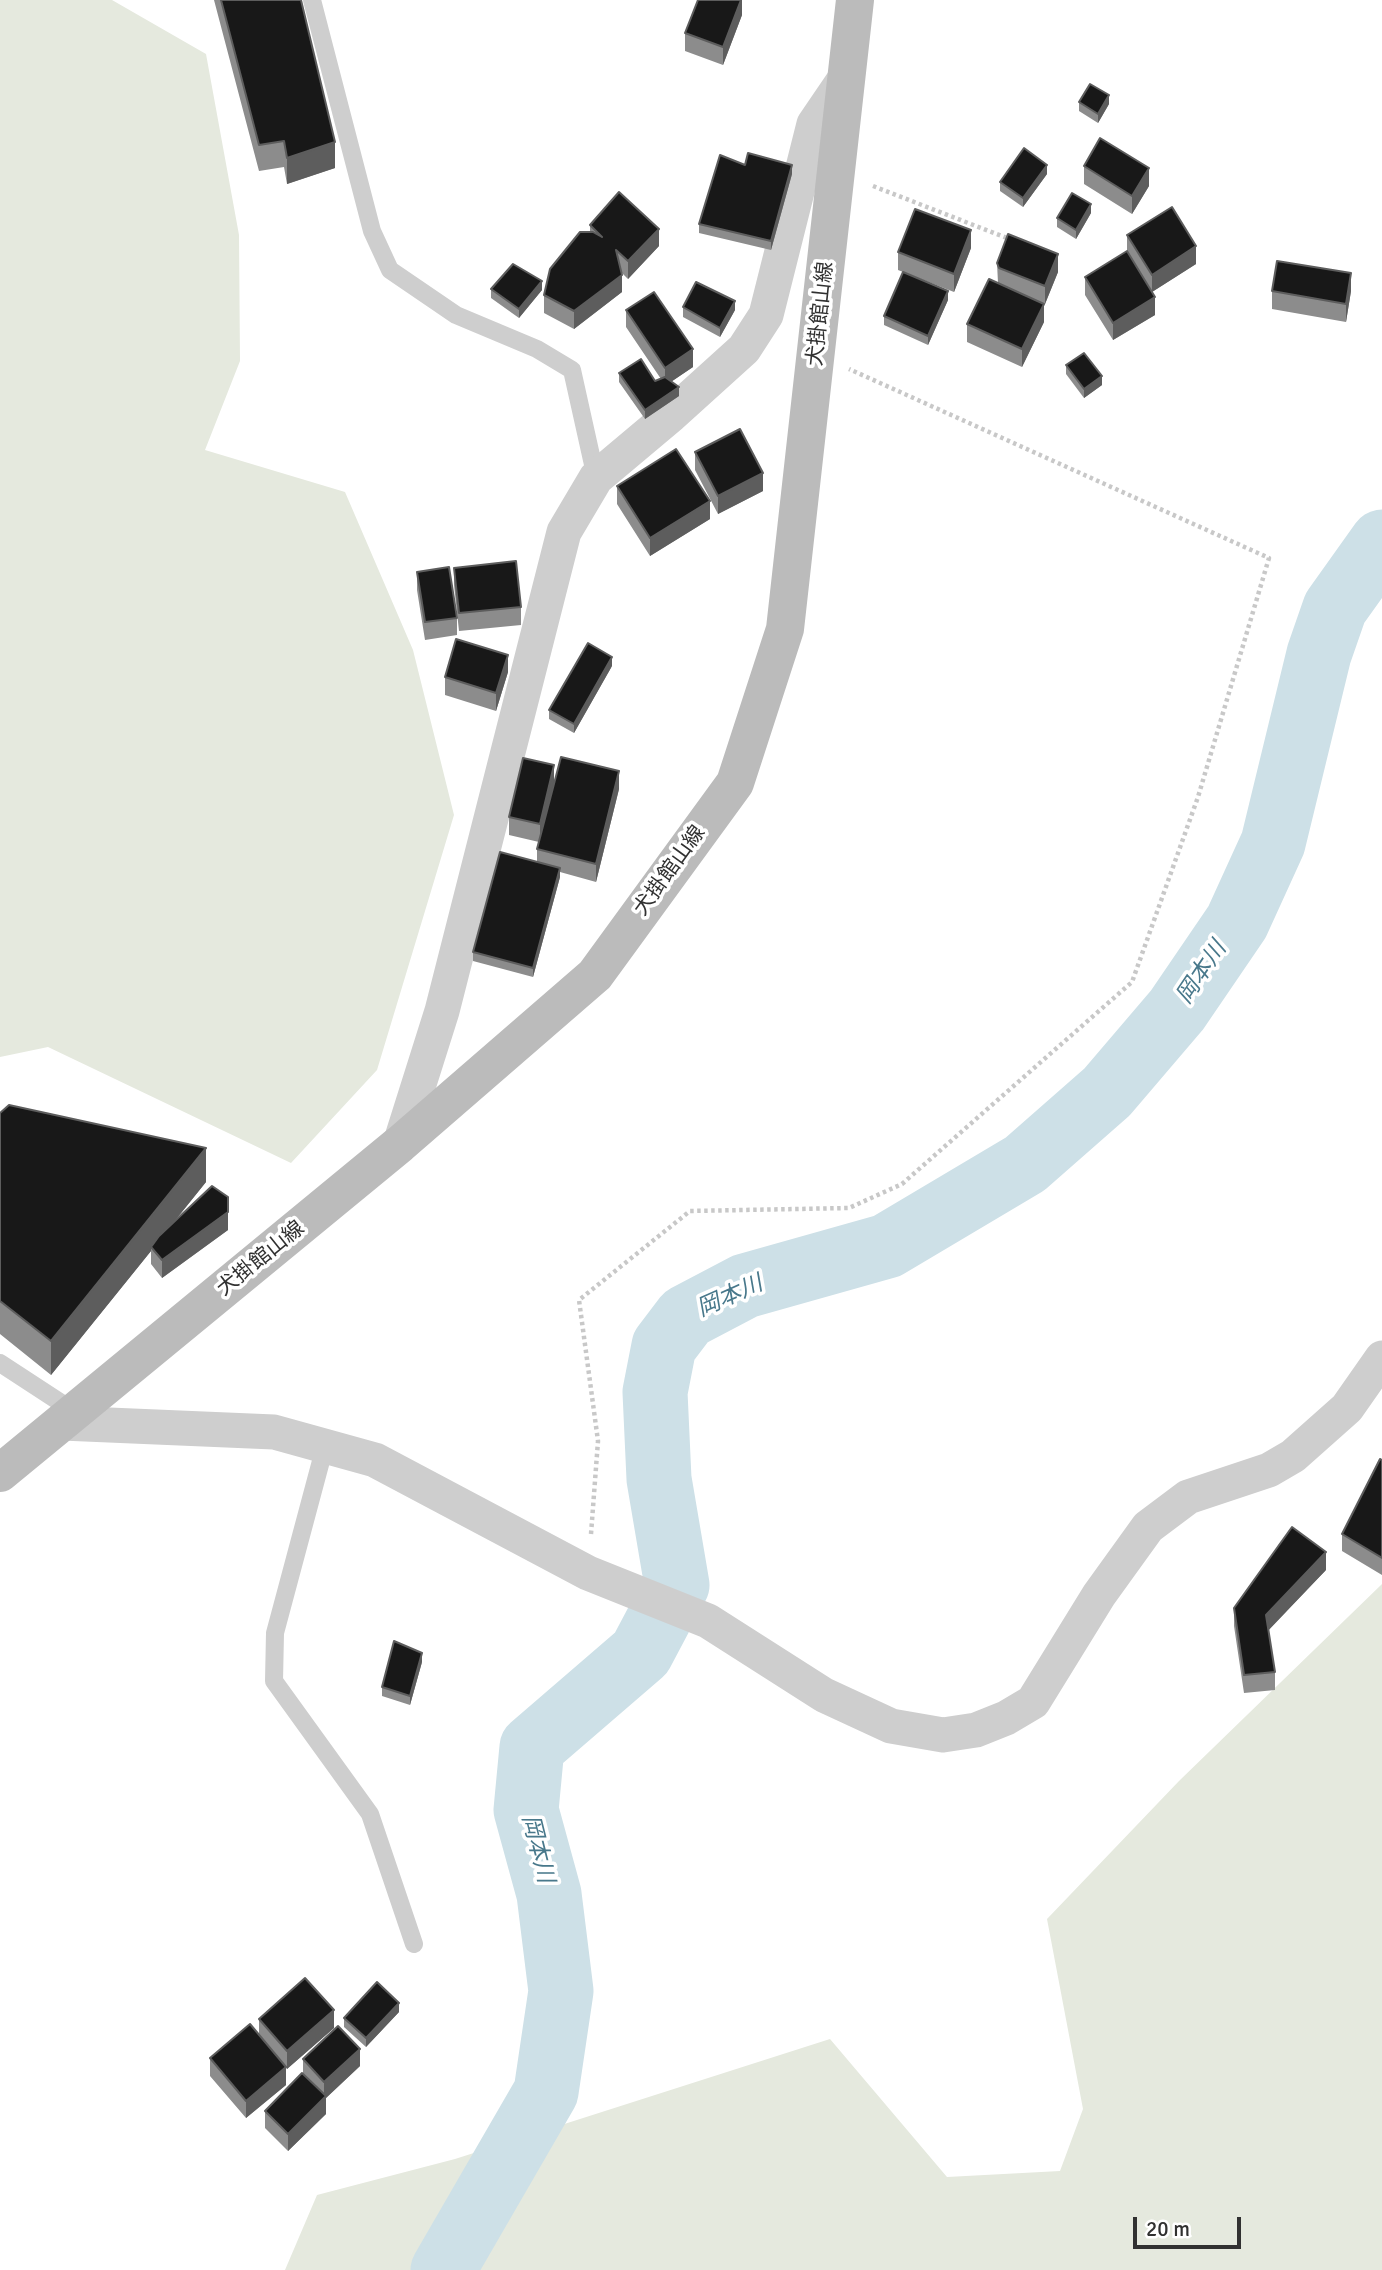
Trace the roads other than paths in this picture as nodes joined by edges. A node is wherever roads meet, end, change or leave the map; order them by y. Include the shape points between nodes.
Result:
1 (312, 0) edge
2 (855, 0) edge
3 (846, 77) junction
4 (596, 478) junction
5 (400, 1144) junction
6 (1382, 1358) edge
7 (0, 1363) edge
8 (69, 1417) junction
9 (325, 1446) junction
10 (0, 1473) edge
11 (414, 1944) dead end

1 - 4 lane via 372,231 390,270 456,315 537,349 572,370
2 - 3 main road, 犬掛館山線
3 - 4 street via 814,124 766,315 744,349
3 - 5 main road, 犬掛館山線 via 785,629 735,783 595,975
4 - 5 street via 564,532 442,1011
5 - 8 main road, 犬掛館山線
6 - 9 street via 1347,1408 1293,1455 1269,1470 1188,1497 1148,1527 1099,1595 1033,1702 976,1730 943,1735 891,1726 824,1695 708,1621 588,1573 374,1460
7 - 8 lane
8 - 9 street via 274,1432
8 - 10 main road, 犬掛館山線
9 - 11 lane via 275,1633 274,1681 370,1815

